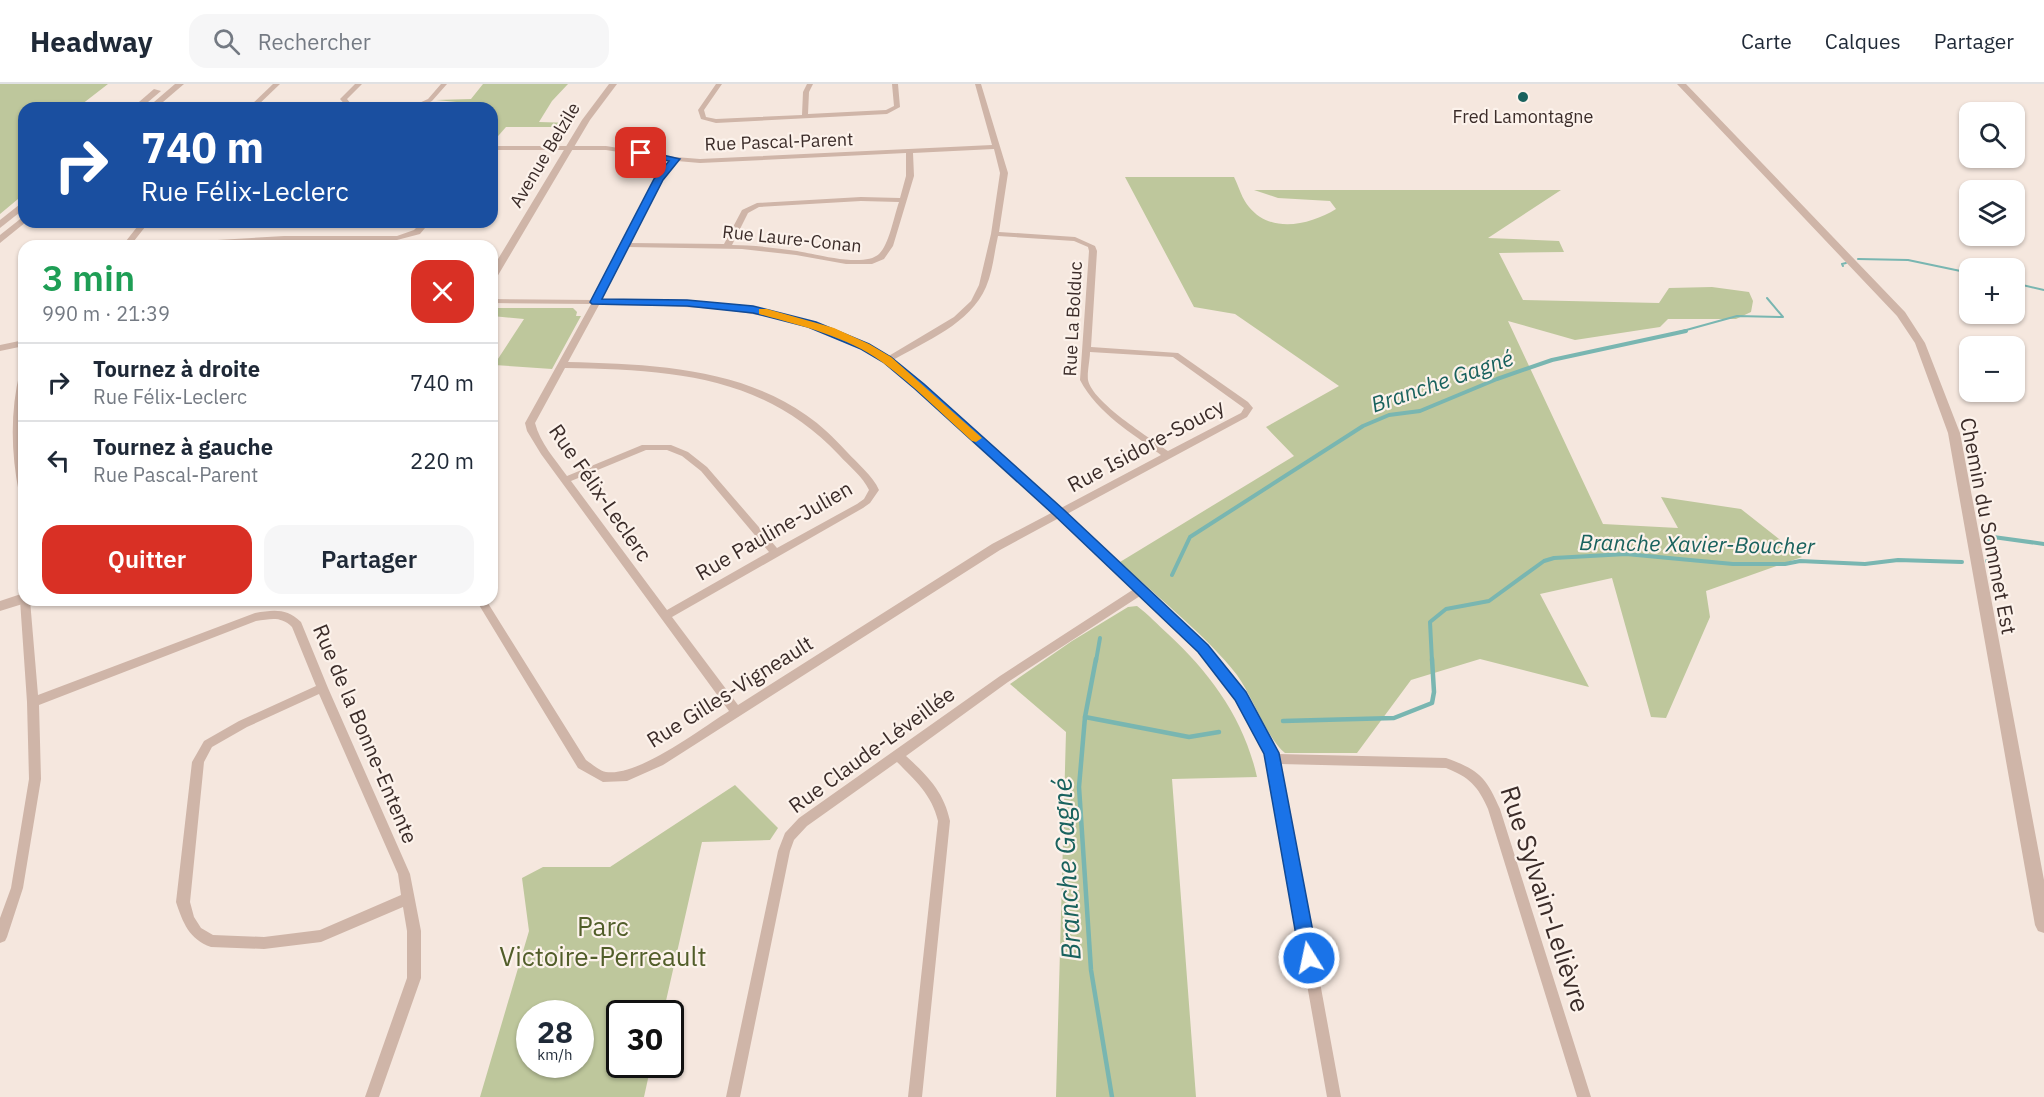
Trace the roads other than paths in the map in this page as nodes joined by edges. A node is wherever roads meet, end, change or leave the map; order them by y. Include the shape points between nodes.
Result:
1 (166, 84) edge
2 (180, 84) edge
3 (277, 84) edge
4 (359, 84) edge
5 (444, 84) edge
6 (613, 84) edge
7 (719, 84) edge
8 (810, 84) edge
9 (895, 84) edge
10 (978, 84) edge
11 (1682, 84) edge
12 (144, 102) edge
13 (158, 102) edge
14 (258, 102) edge
15 (346, 102) edge
16 (426, 102) edge
17 (805, 116) junction
18 (570, 147) junction
19 (995, 147) junction
20 (498, 148) edge
21 (909, 151) junction
22 (675, 159) junction
23 (902, 200) junction
24 (18, 209) edge
25 (18, 224) edge
26 (0, 225) edge
27 (140, 228) edge
28 (421, 228) edge
29 (994, 234) junction
30 (0, 240) edge
31 (131, 240) edge
32 (250, 240) edge
33 (625, 245) junction
34 (727, 246) junction
35 (498, 267) edge
36 (498, 301) edge
37 (596, 302) junction
38 (18, 344) edge
39 (0, 348) edge
40 (1088, 349) junction
41 (887, 360) junction
42 (561, 365) junction
43 (1167, 456) junction
44 (566, 480) junction
45 (1059, 512) junction
46 (776, 553) junction
47 (1141, 590) junction
48 (18, 601) edge
49 (0, 606) edge
50 (26, 606) edge
51 (485, 606) edge
52 (664, 616) junction
53 (322, 688) junction
54 (33, 702) junction
55 (736, 711) junction
56 (897, 755) junction
57 (1273, 759) junction
58 (407, 899) junction
59 (2044, 925) edge
60 (0, 937) edge
61 (372, 1097) edge
62 (733, 1097) edge
63 (915, 1097) edge
64 (1334, 1097) edge
65 (1584, 1097) edge

1 - 12 street
2 - 13 street
3 - 14 street
4 - 15 street via 343,99
5 - 16 street
6 - 18 street, Avenue Belzile
7 - 17 street via 701,110 703,118 716,121
8 - 17 street
9 - 17 street via 898,104 887,112
10 - 19 street
11 - 59 street, Chemin du Sommet Est via 1862,271 1901,314 1920,343 1954,433
18 - 20 street, Rue Pascal-Parent
18 - 22 street, Rue Pascal-Parent via 614,149
18 - 35 street, Avenue Belzile
19 - 21 street, Rue Pascal-Parent
19 - 29 street via 1004,173
21 - 22 street, Rue Pascal-Parent
21 - 23 street, Rue Laure-Conan via 910,176
22 - 33 street, Rue Félix-Leclerc via 658,179
23 - 34 street via 757,205 745,212
23 - 34 street, Rue Laure-Conan via 887,250 869,262
24 - 26 street
25 - 30 street
27 - 31 street
28 - 32 street via 397,238
29 - 40 street, Rue La Bolduc via 1075,239 1091,246
29 - 41 street via 985,277 974,302 951,324
33 - 34 street, Rue Laure-Conan
33 - 37 street, Rue Félix-Leclerc
36 - 37 street
37 - 41 street via 687,303 753,310 830,331
37 - 42 street, Rue Félix-Leclerc
38 - 39 street
40 - 43 street, Rue La Bolduc via 1084,380 1090,392
40 - 43 street, Rue Isidore-Soucy via 1178,356 1247,406 1244,415
41 - 45 street
42 - 44 street, Rue Félix-Leclerc via 530,423 544,452
42 - 46 street, Rue Pauline-Julien via 666,371 728,382 785,406 822,434 874,490 860,506
43 - 45 street, Rue Isidore-Soucy
44 - 46 street via 645,447 668,447 704,469
44 - 52 street, Rue Félix-Leclerc
45 - 47 street
45 - 55 street, Rue Gilles-Vigneault via 996,547
46 - 52 street, Rue Pauline-Julien
47 - 56 street, Rue Claude-Léveillée
47 - 57 street via 1203,648 1240,696
48 - 49 street
50 - 54 street
51 - 55 street, Rue Gilles-Vigneault via 582,764 603,777 627,776 659,761
52 - 55 street, Rue Félix-Leclerc
53 - 54 street, Rue de la Bonne-Entente via 297,625 289,617 274,614 255,617
53 - 58 street, Rue de la Bonne-Entente via 404,874
53 - 58 street via 208,744 198,762 183,902 188,919 196,932 211,941 299,940 321,936
54 - 60 street via 35,778 16,888
56 - 62 street, Rue Claude-Léveillée via 803,822 789,837
56 - 63 street via 933,789 942,805 944,820
57 - 64 street
57 - 65 street, Rue Sylvain-Lelièvre via 1446,763 1468,771 1485,786
58 - 61 street, Rue de la Bonne-Entente via 414,931 414,978

